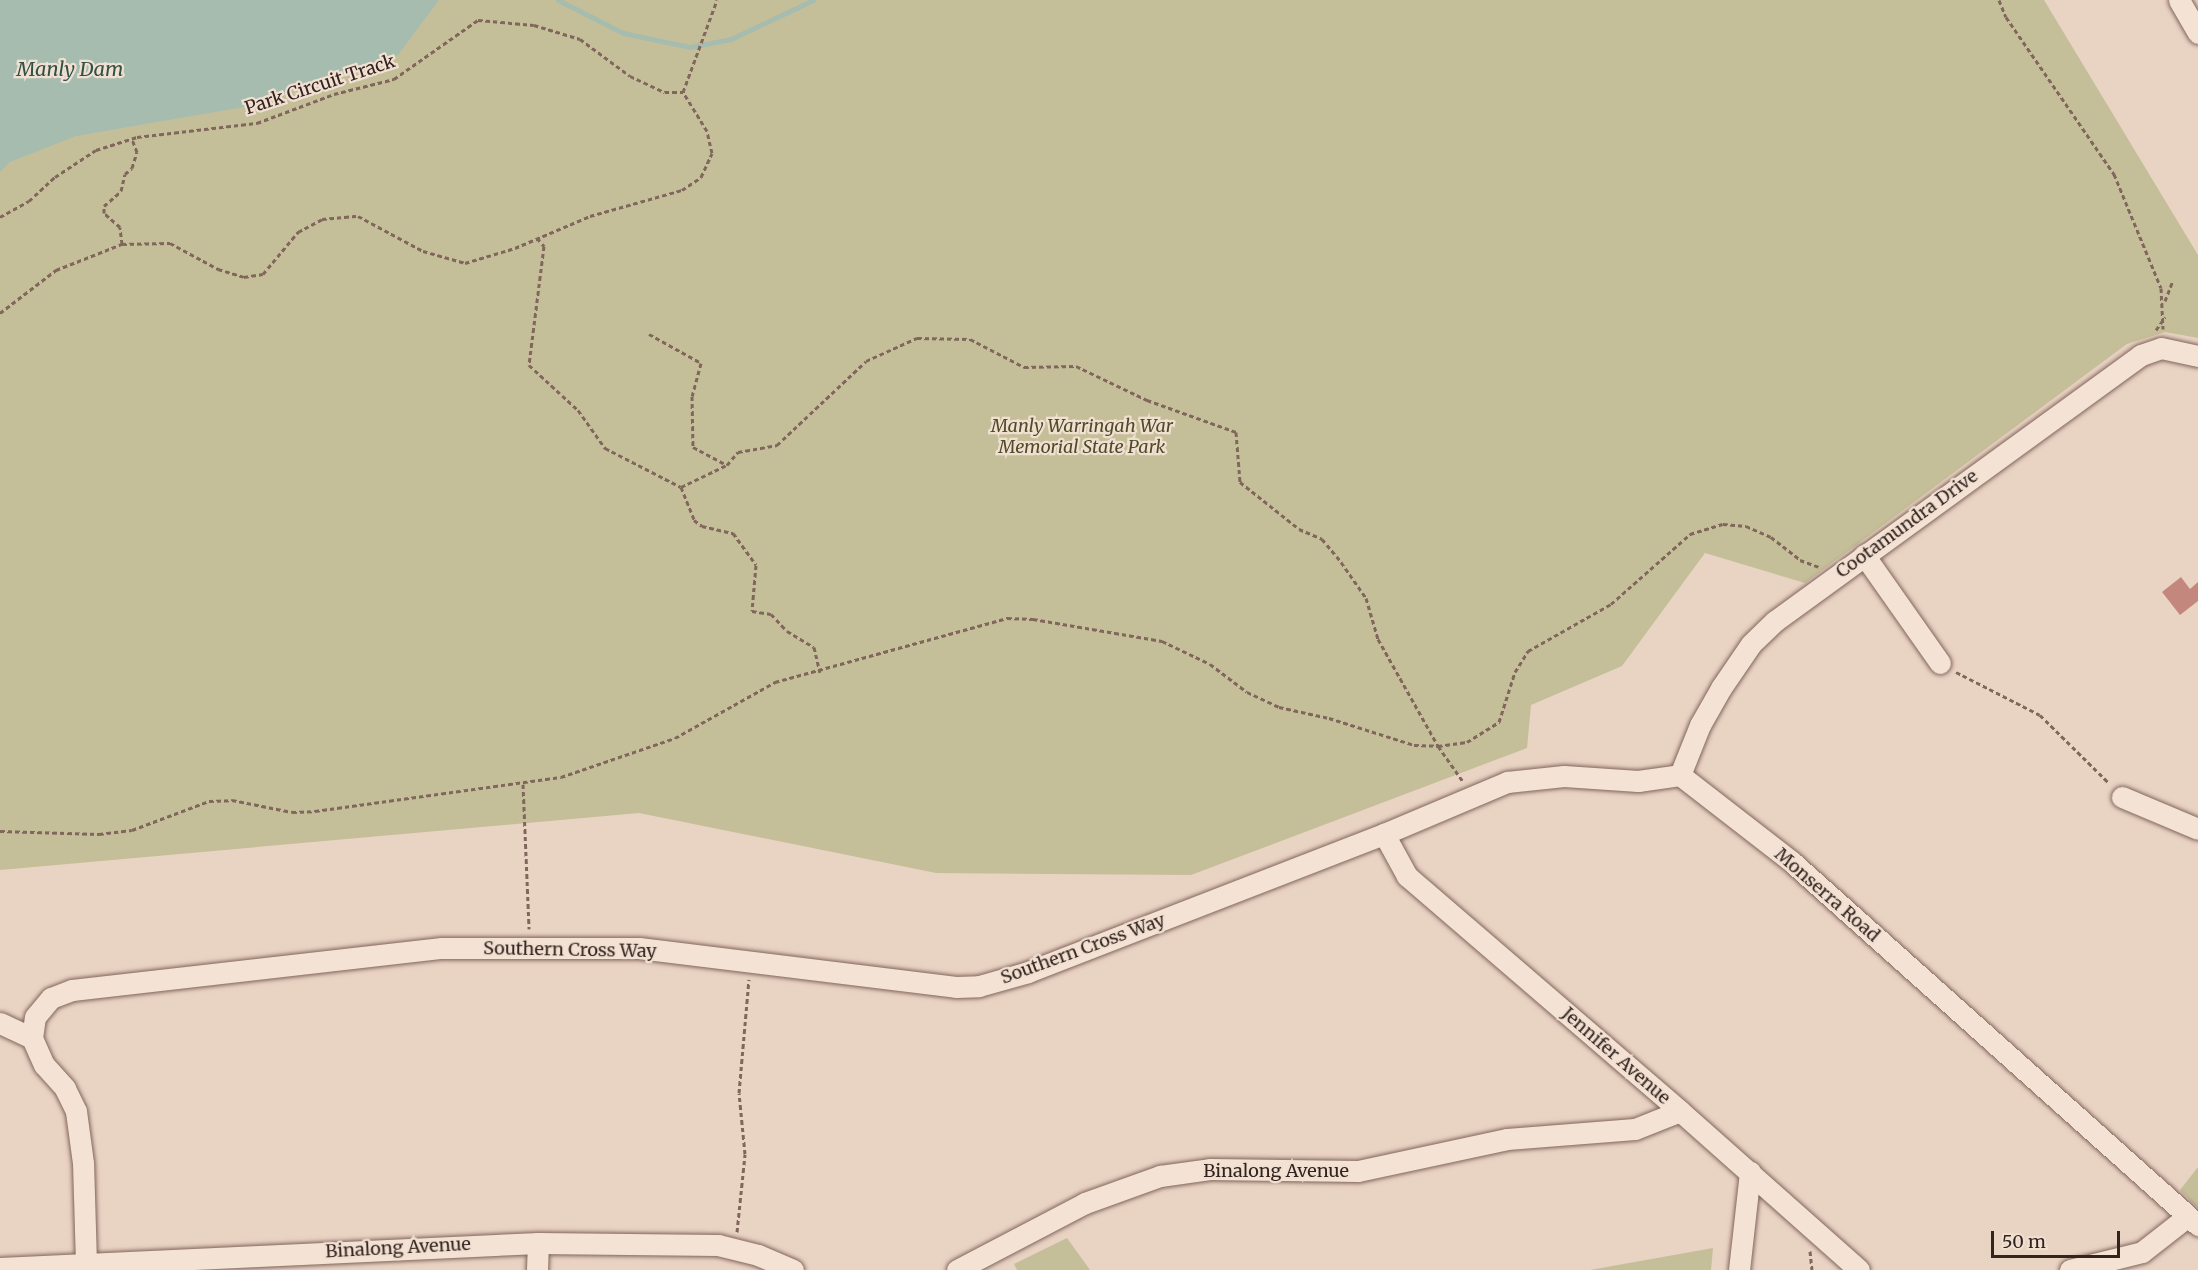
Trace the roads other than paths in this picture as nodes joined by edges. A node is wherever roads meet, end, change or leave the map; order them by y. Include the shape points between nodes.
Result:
1 (2179, 0) edge
2 (2198, 33) edge
3 (2198, 356) edge
4 (1864, 555) junction
5 (1940, 663) road end
6 (1680, 775) junction
7 (2122, 797) road end
8 (2198, 829) edge
9 (1384, 834) junction
10 (0, 1023) edge
11 (32, 1038) junction
12 (1680, 1111) junction
13 (1750, 1172) junction
14 (2193, 1220) edge
15 (538, 1242) junction
16 (86, 1263) junction
17 (0, 1268) edge
18 (537, 1270) edge
19 (793, 1270) edge
20 (957, 1270) edge
21 (1739, 1270) edge
22 (1859, 1270) edge
23 (2070, 1270) edge

1 - 2 street
3 - 4 street, Cootamundra Drive via 2161,348 2141,355
4 - 5 street
4 - 6 street, Cootamundra Drive via 1750,644 1700,725
6 - 9 street via 1638,781 1564,776 1507,782
6 - 14 street, Monserra Road via 1792,862
7 - 8 street
9 - 11 street, Southern Cross Way via 1028,972 979,986 956,987 639,948 442,948 72,990 51,998 35,1017
9 - 12 street, Jennifer Avenue via 1407,876
10 - 11 street
11 - 16 street via 44,1065 64,1088 76,1112 83,1163
12 - 13 street, Jennifer Avenue
12 - 20 street, Binalong Avenue via 1635,1129 1508,1139 1358,1171 1210,1169 1160,1176 1085,1203
13 - 21 street
13 - 22 street, Jennifer Avenue
14 - 23 street via 2142,1252
15 - 16 street, Binalong Avenue
15 - 18 street
15 - 19 street, Binalong Avenue via 718,1245
16 - 17 street, Binalong Avenue

